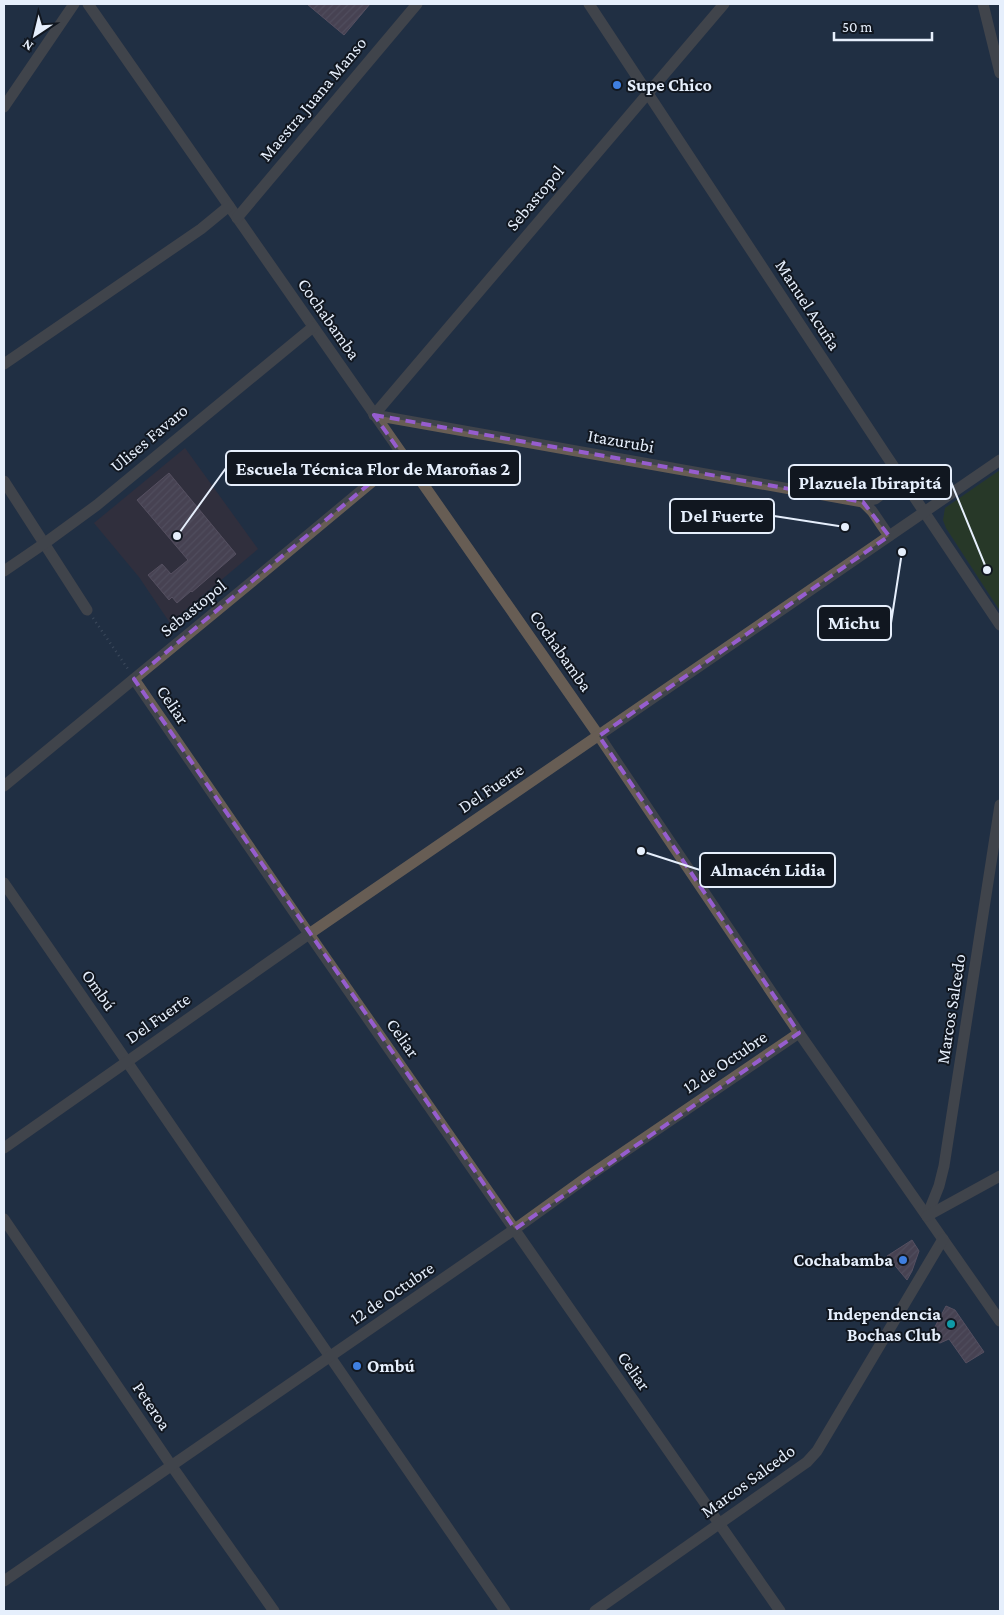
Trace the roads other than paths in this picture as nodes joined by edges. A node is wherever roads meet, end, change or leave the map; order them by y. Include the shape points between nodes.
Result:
1 (74, 4) edge
2 (88, 4) edge
3 (417, 4) edge
4 (589, 4) edge
5 (724, 4) edge
6 (983, 4) edge
7 (1000, 73) edge
8 (648, 92) junction
9 (4, 107) edge
10 (229, 206) junction
11 (236, 218) junction
12 (313, 327) junction
13 (4, 364) edge
14 (374, 415) junction
15 (403, 456) junction
16 (1000, 460) edge
17 (902, 479) junction
18 (4, 481) edge
19 (863, 502) junction
20 (924, 511) junction
21 (890, 536) junction
22 (45, 543) junction
23 (4, 571) edge
24 (87, 610) road end
25 (1000, 625) edge
26 (134, 679) junction
27 (598, 736) junction
28 (4, 786) edge
29 (1000, 805) edge
30 (4, 883) edge
31 (309, 934) junction
32 (799, 1033) junction
33 (127, 1062) junction
34 (4, 1148) edge
35 (1000, 1176) edge
36 (927, 1216) junction
37 (4, 1219) edge
38 (515, 1229) junction
39 (943, 1239) junction
40 (1000, 1321) edge
41 (330, 1356) junction
42 (171, 1465) junction
43 (720, 1524) junction
44 (4, 1581) edge
45 (274, 1611) edge
46 (505, 1611) edge
47 (595, 1611) edge
48 (780, 1611) edge

1 - 9 street
2 - 10 street, Cochabamba
3 - 11 street, Maestra Juana Manso
4 - 8 street, Manuel Acuña
5 - 8 street, Sebastopol
6 - 7 street
8 - 14 street, Sebastopol
8 - 17 street, Manuel Acuña
10 - 11 street, Cochabamba
10 - 13 street via 201,229
11 - 12 street, Cochabamba
12 - 14 street, Cochabamba
12 - 22 street, Ulises Favaro via 97,505
14 - 15 street, Cochabamba
14 - 19 street, Itazurubi
15 - 26 street, Sebastopol
15 - 27 street, Cochabamba
16 - 20 street, Del Fuerte
17 - 19 street via 875,499
17 - 20 street, Manuel Acuña
18 - 22 street
19 - 21 street
20 - 21 street, Del Fuerte
20 - 25 street, Manuel Acuña
21 - 27 street, Del Fuerte
22 - 23 street, Ulises Favaro
22 - 24 street
26 - 28 street, Sebastopol
26 - 31 street, Celiar
27 - 31 street, Del Fuerte
27 - 32 street, Cochabamba
29 - 36 street, Marcos Salcedo via 944,1166
30 - 33 street, Ombú
31 - 33 street, Del Fuerte
31 - 38 street, Celiar
32 - 36 street, Cochabamba
32 - 38 street, 12 de Octubre
33 - 34 street, Del Fuerte
33 - 41 street, Ombú
35 - 36 street
36 - 39 street, Cochabamba
37 - 42 street, Peteroa
38 - 41 street, 12 de Octubre
38 - 43 street, Celiar
39 - 40 street, Cochabamba
39 - 43 street, Marcos Salcedo via 817,1451 807,1462
41 - 42 street, 12 de Octubre
41 - 46 street, Ombú
42 - 44 street, 12 de Octubre
42 - 45 street, Peteroa
43 - 47 street, Marcos Salcedo
43 - 48 street, Celiar

